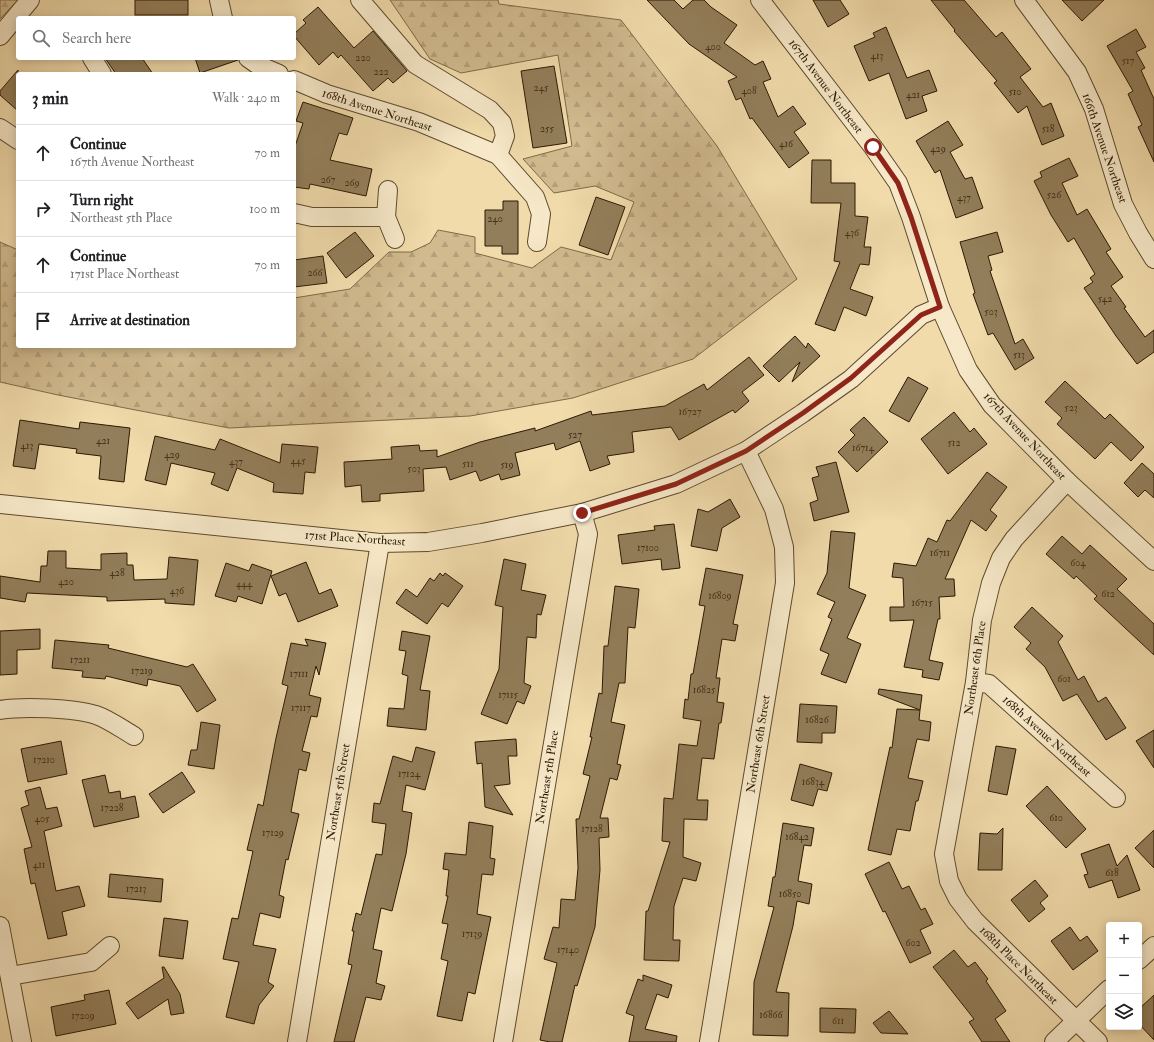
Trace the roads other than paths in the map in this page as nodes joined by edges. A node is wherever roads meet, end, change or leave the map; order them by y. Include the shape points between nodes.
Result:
1 (30, 0) edge
2 (219, 0) edge
3 (360, 0) edge
4 (760, 0) edge
5 (1024, 0) edge
6 (17, 16) edge
7 (223, 16) edge
8 (16, 17) edge
9 (0, 36) edge
10 (93, 60) edge
11 (251, 60) edge
12 (101, 72) edge
13 (275, 72) edge
14 (296, 81) edge
15 (0, 128) edge
16 (16, 139) edge
17 (498, 155) junction
18 (388, 190) dead end
19 (296, 213) edge
20 (386, 217) junction
21 (395, 239) dead end
22 (537, 242) dead end
23 (1154, 260) edge
24 (940, 307) junction
25 (746, 451) junction
26 (1067, 481) junction
27 (0, 504) edge
28 (582, 513) junction
29 (380, 543) junction
30 (1154, 560) edge
31 (974, 682) junction
32 (0, 710) edge
33 (134, 736) dead end
34 (1116, 798) dead end
35 (949, 881) joint
36 (0, 926) edge
37 (110, 946) dead end
38 (1154, 946) edge
39 (1141, 958) edge
40 (10, 976) junction
41 (1106, 992) edge
42 (1076, 1021) junction
43 (22, 1042) edge
44 (297, 1042) edge
45 (503, 1042) edge
46 (709, 1042) edge
47 (1054, 1042) edge
48 (1098, 1042) edge

1 - 6 street
2 - 7 street
3 - 17 street via 415,64 490,110 502,123 505,136
4 - 24 street, 167th Avenue Northeast via 898,183
5 - 23 street, 166th Avenue Northeast via 1077,72 1094,109 1123,204
8 - 9 street
10 - 12 street
11 - 13 street
14 - 17 street, 168th Avenue Northeast via 327,94 419,122
15 - 16 street
17 - 22 street, 168th Avenue Northeast via 535,197 541,214
18 - 20 street
19 - 20 street via 312,217
20 - 21 street
24 - 25 street via 921,315 851,378
24 - 26 street, 167th Avenue Northeast via 968,370 992,405
25 - 28 street, 171st Place Northeast via 676,484
25 - 46 street, Northeast 6th Street via 774,509 784,547 785,583
26 - 30 street, 167th Avenue Northeast
26 - 31 street, Northeast 6th Place via 1014,539 1001,558 991,583 982,620
27 - 29 street, 171st Place Northeast
28 - 29 street, 171st Place Northeast via 428,542
28 - 45 street, Northeast 5th Place via 588,534
29 - 44 street, Northeast 5th Street
31 - 34 street, 168th Avenue Northeast via 989,684
31 - 35 street, Northeast 6th Place via 944,854
32 - 33 street via 32,708 96,715
35 - 42 street, 168th Place Northeast via 958,899 975,921
36 - 40 street
37 - 40 street via 91,962
38 - 39 street
40 - 43 street
41 - 42 street
42 - 47 street
42 - 48 street, 168th Place Northeast

